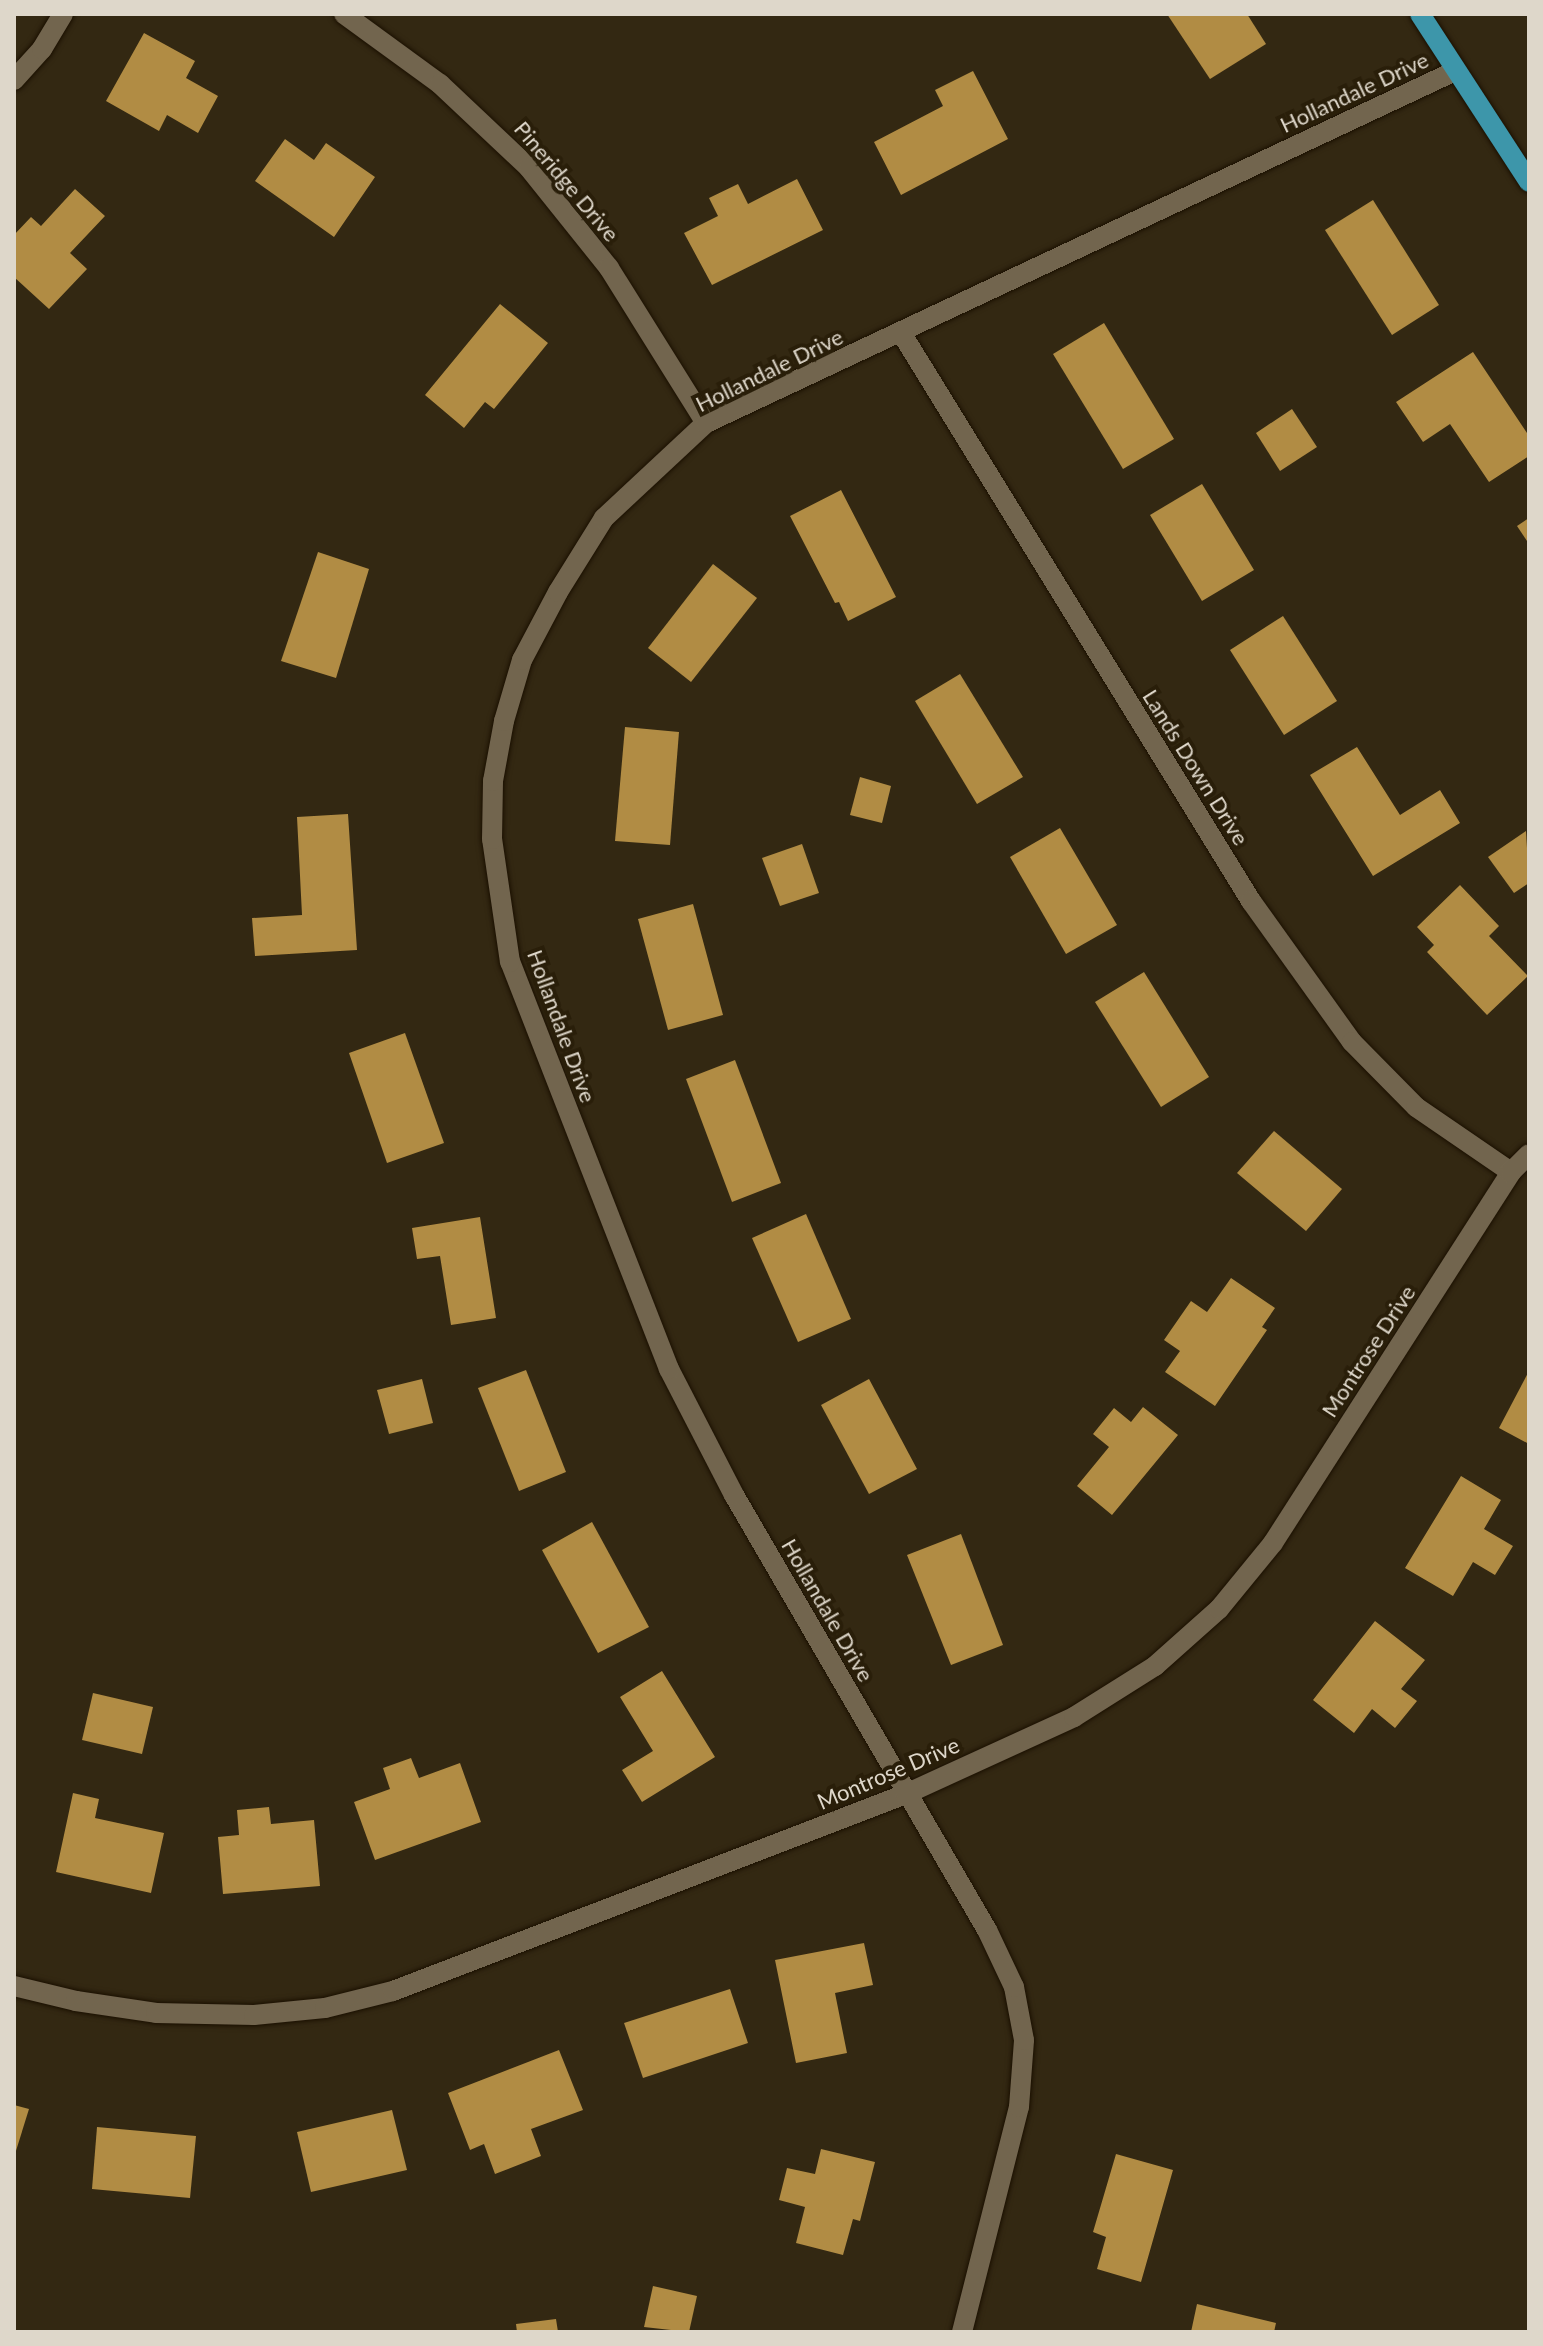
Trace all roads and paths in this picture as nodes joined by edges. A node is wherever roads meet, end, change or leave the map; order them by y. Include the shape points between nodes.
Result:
1 (63, 14) edge
2 (344, 14) edge
3 (1420, 14) edge
4 (1455, 71) junction
5 (14, 80) edge
6 (1528, 179) edge
7 (902, 334) junction
8 (706, 423) junction
9 (1529, 1154) edge
10 (1511, 1172) junction
11 (906, 1794) junction
12 (14, 1986) edge
13 (962, 2332) edge

1 - 5 street via 42,49
2 - 8 street, Pineridge Drive via 440,84 529,168 609,268
3 - 4 main road
4 - 6 main road
4 - 7 street, Hollandale Drive
7 - 8 street, Hollandale Drive
7 - 10 street, Lands Down Drive via 1251,901 1352,1042 1416,1107
8 - 11 street, Hollandale Drive via 604,518 522,660 493,781 498,896 510,962 669,1369 734,1495
9 - 10 street, Montrose Drive
10 - 11 street, Montrose Drive via 1273,1543 1219,1609 1155,1666 1074,1717
11 - 12 street, Montrose Drive via 393,1991 325,2008 254,2015 156,2013
11 - 13 street, Hollandale Drive via 987,1930 1014,1987 1024,2040 1019,2107

